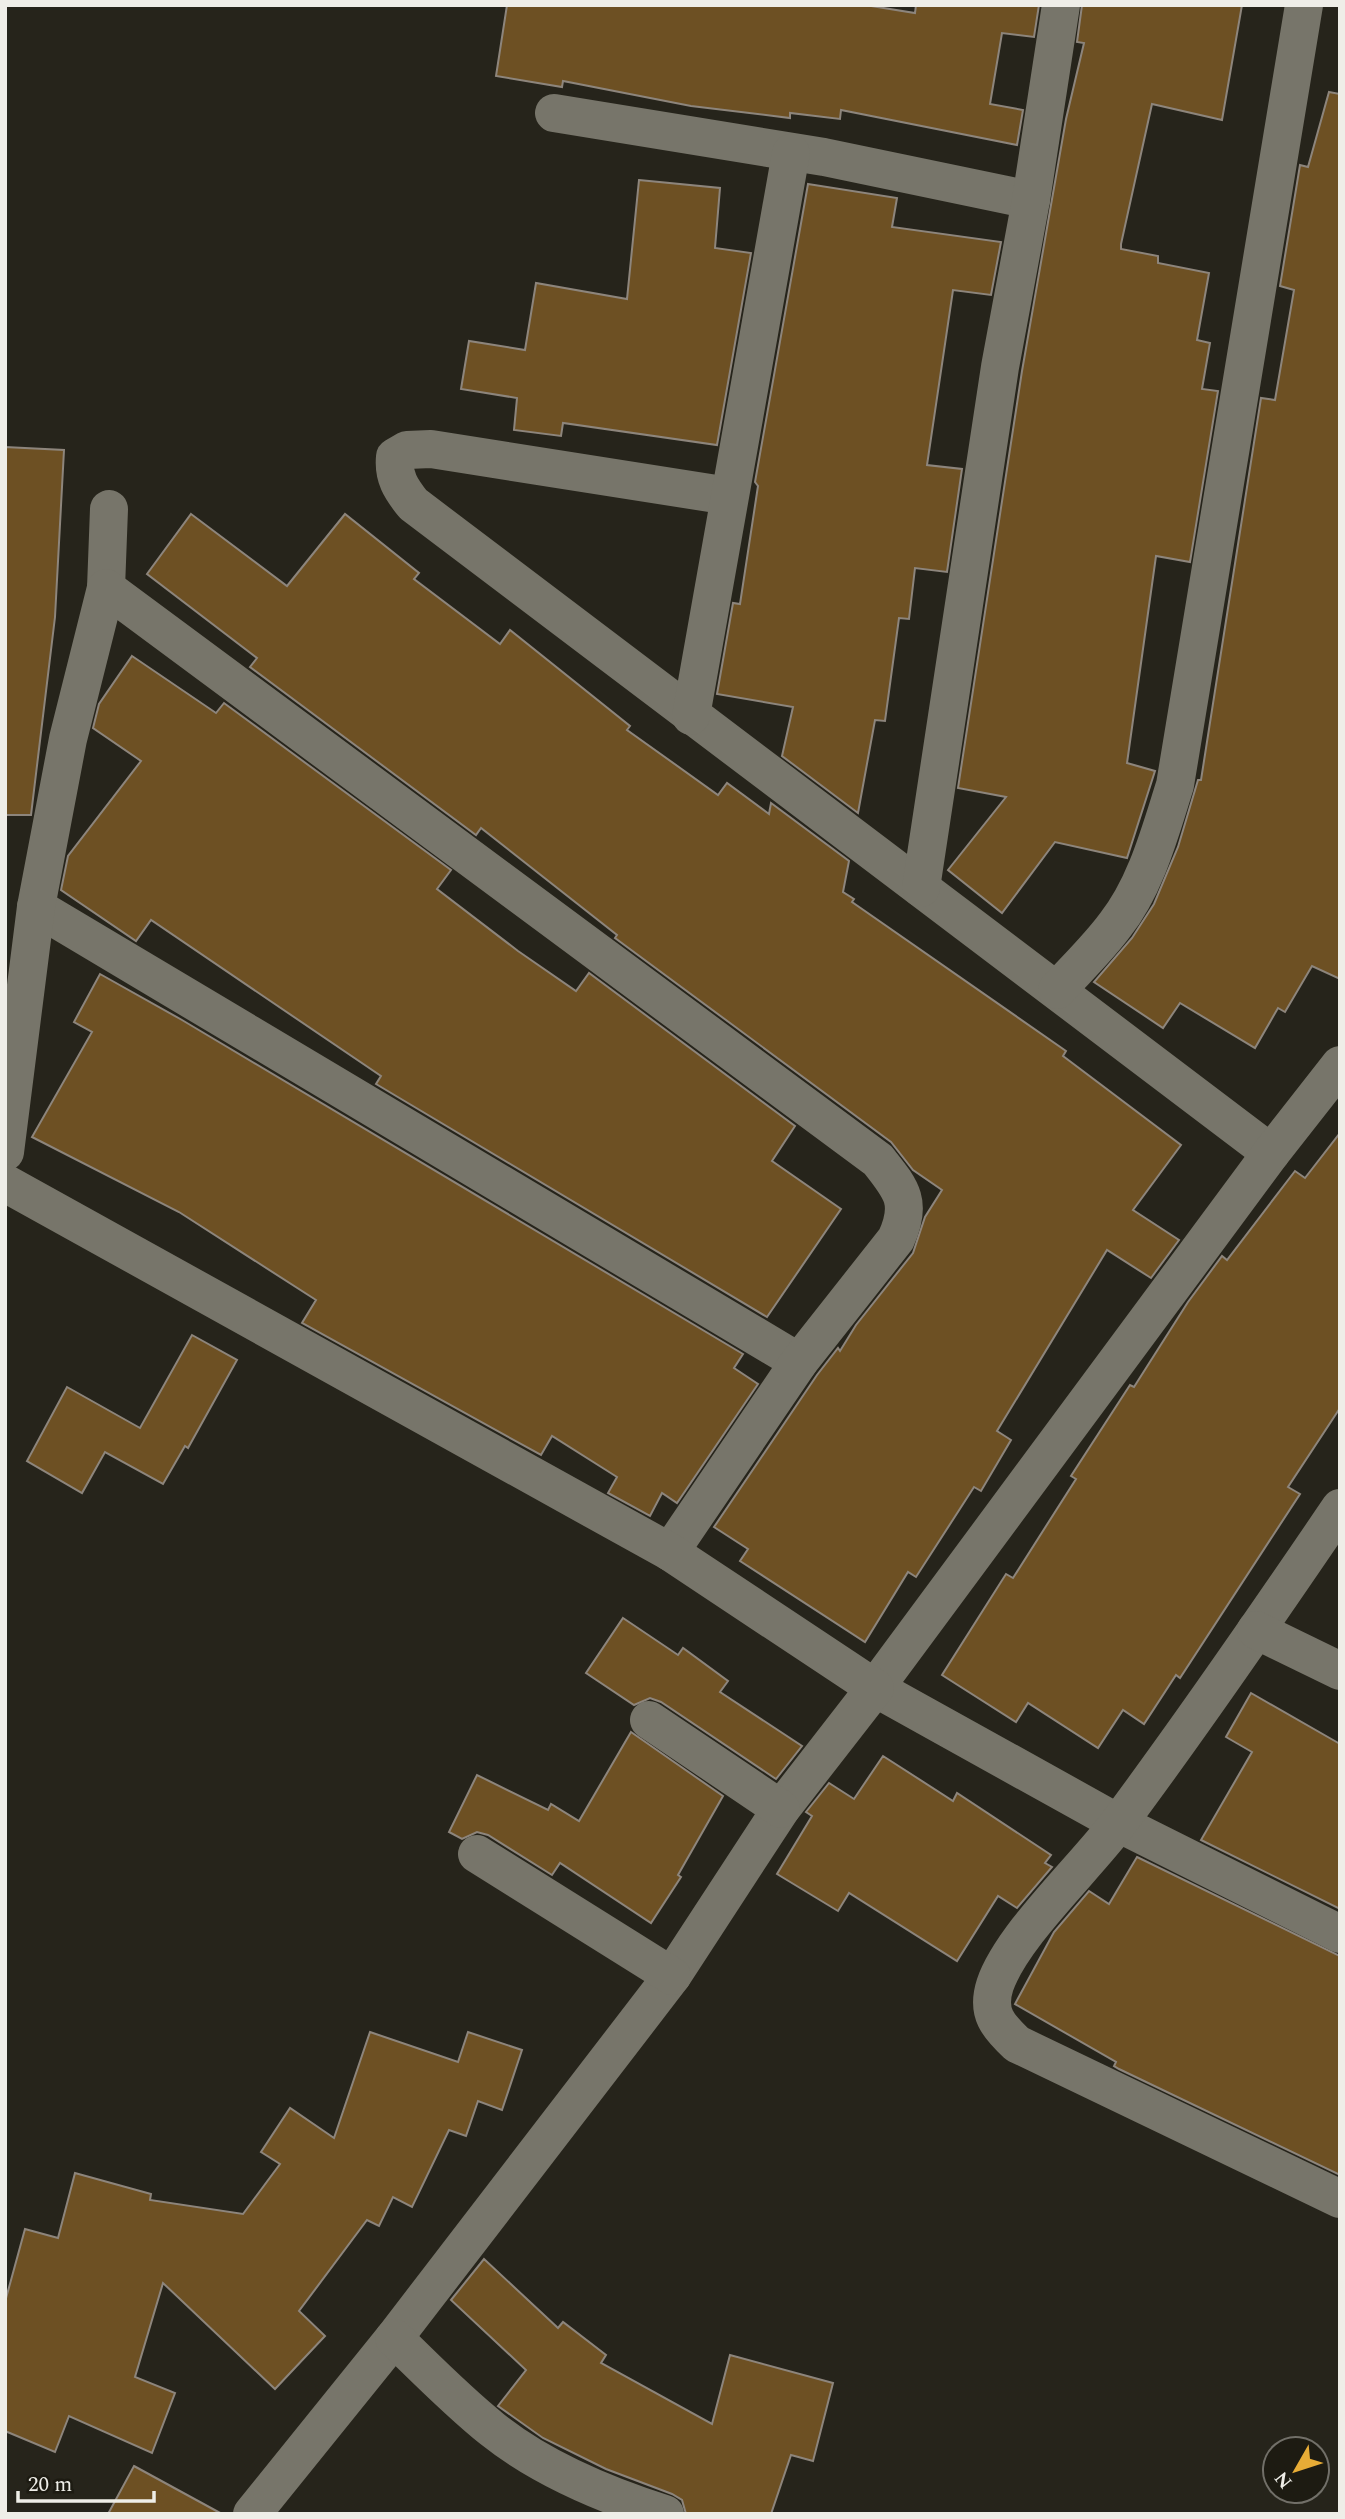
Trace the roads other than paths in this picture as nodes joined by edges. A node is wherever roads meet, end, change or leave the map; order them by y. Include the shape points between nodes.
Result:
1 (1061, 5) edge
2 (1304, 5) edge
3 (554, 113) dead end
4 (791, 153) junction
5 (1031, 200) junction
6 (729, 496) junction
7 (109, 509) dead end
8 (106, 588) junction
9 (691, 716) junction
10 (921, 888) junction
11 (36, 907) junction
12 (1057, 990) junction
13 (1340, 1065) edge
14 (5, 1152) edge
15 (1270, 1153) junction
16 (5, 1183) edge
17 (799, 1362) junction
18 (1340, 1508) edge
19 (670, 1552) junction
20 (1256, 1630) junction
21 (1340, 1671) edge
22 (875, 1688) junction
23 (649, 1720) dead end
24 (781, 1809) junction
25 (1118, 1823) junction
26 (477, 1854) dead end
27 (1340, 1934) edge
28 (672, 1976) junction
29 (1340, 2199) edge
30 (394, 2338) junction
31 (252, 2514) edge
32 (665, 2514) edge

1 - 5 street
2 - 12 street via 1175,785 1136,891 1116,925
3 - 4 street
4 - 5 street
4 - 6 street
5 - 10 street via 1000,367
6 - 9 street
6 - 9 street via 432,449 407,450 395,457 393,470 413,504
7 - 8 street
8 - 11 street via 68,739
8 - 17 street via 878,1160 900,1188 905,1220 896,1238
9 - 10 street
10 - 12 street
11 - 14 street
11 - 17 street
12 - 15 street
13 - 15 street
15 - 22 street
16 - 19 street
17 - 19 street
18 - 20 street
19 - 22 street
20 - 21 street
20 - 25 street
22 - 24 street
22 - 25 street
23 - 24 street
24 - 28 street
25 - 27 street
25 - 29 street via 1006,1959 994,1987 991,2014 999,2028 1017,2044
26 - 28 street
28 - 30 street
30 - 31 street
30 - 32 street via 469,2410 528,2454 586,2484

